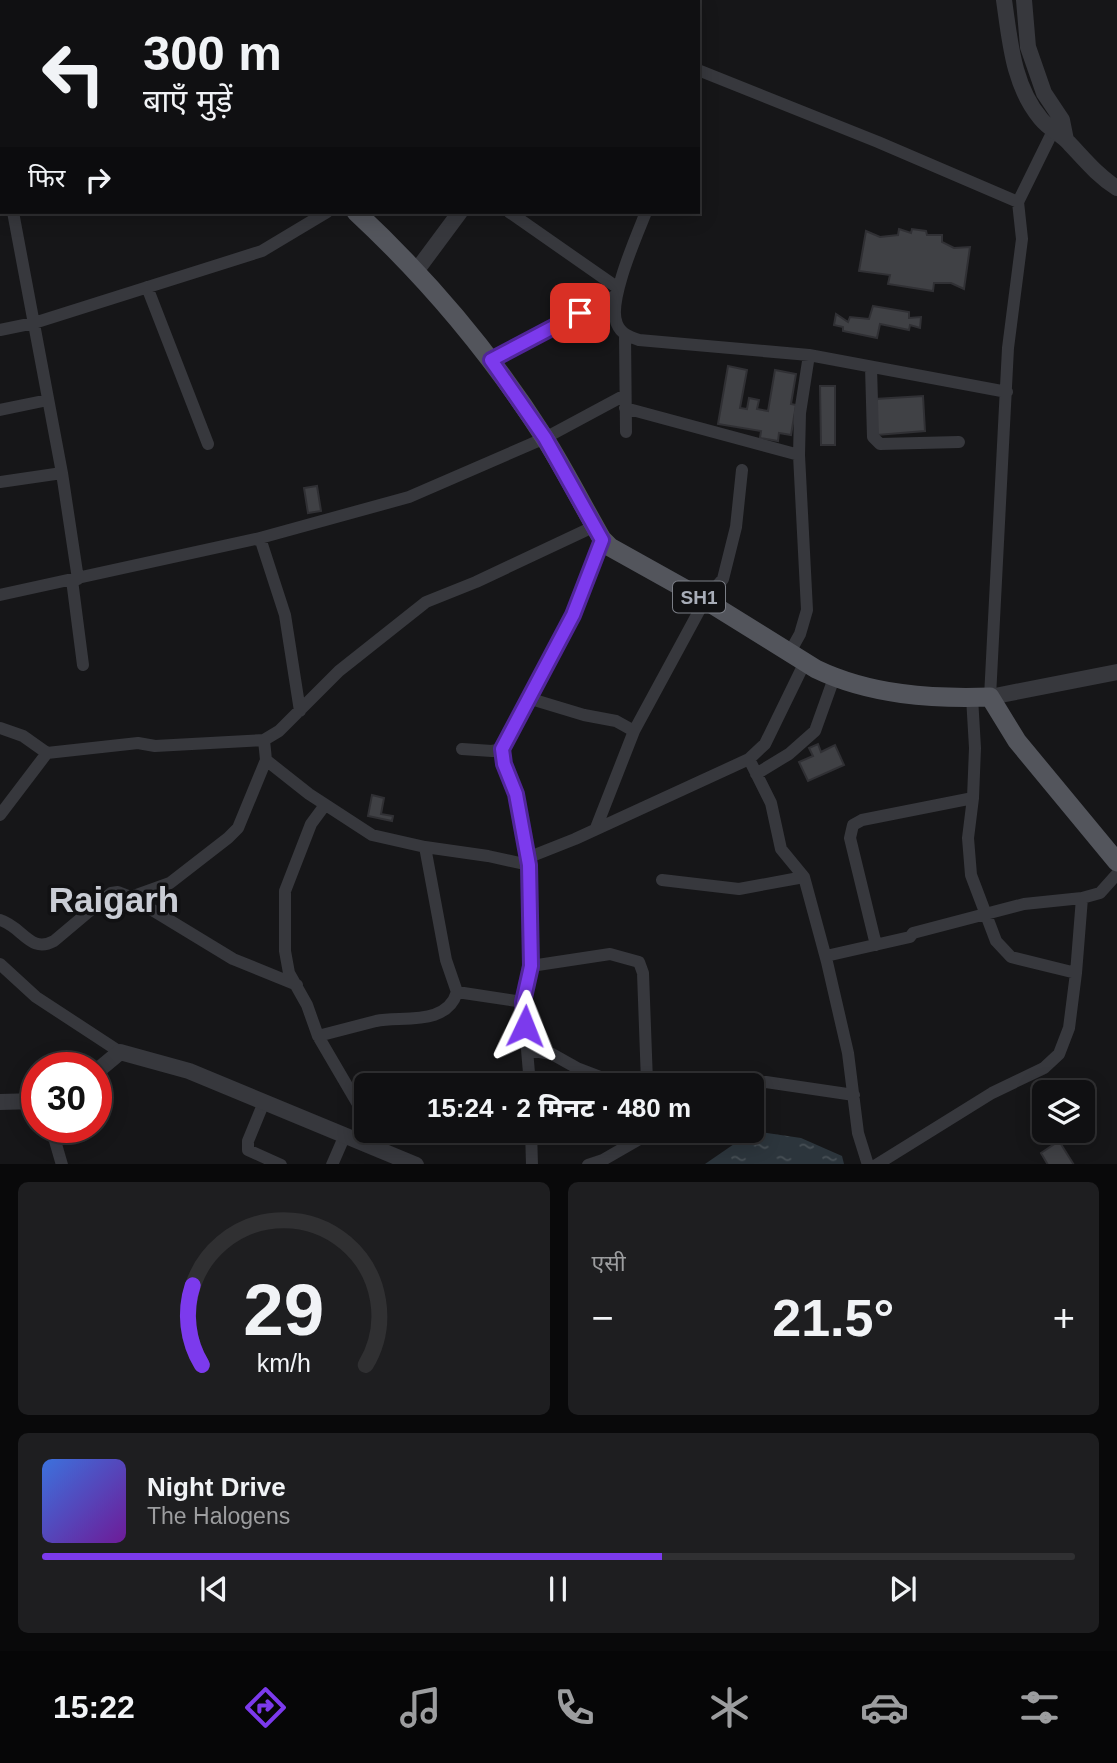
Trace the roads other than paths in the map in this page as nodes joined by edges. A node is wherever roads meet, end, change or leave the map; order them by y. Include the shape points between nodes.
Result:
1 (1004, 0) edge
2 (1024, 0) edge
3 (700, 72) edge
4 (1053, 131) junction
5 (1066, 140) junction
6 (1117, 188) edge
7 (1018, 202) junction
8 (13, 214) edge
9 (324, 214) edge
10 (358, 214) edge
11 (459, 214) edge
12 (512, 214) edge
13 (645, 214) edge
14 (417, 270) junction
15 (147, 287) junction
16 (618, 291) junction
17 (34, 323) junction
18 (0, 330) edge
19 (625, 335) junction
20 (809, 355) junction
21 (491, 360) junction
22 (871, 366) junction
23 (1007, 392) junction
24 (48, 400) junction
25 (625, 401) junction
26 (0, 410) edge
27 (626, 432) dead end
28 (545, 438) junction
29 (959, 442) dead end
30 (208, 444) dead end
31 (799, 455) junction
32 (742, 470) dead end
33 (62, 473) junction
34 (0, 482) edge
35 (598, 533) junction
36 (260, 538) junction
37 (75, 579) junction
38 (0, 595) edge
39 (705, 600) junction
40 (798, 657) junction
41 (83, 665) dead end
42 (1117, 672) edge
43 (834, 678) junction
44 (981, 697) junction
45 (531, 699) junction
46 (300, 711) junction
47 (0, 728) edge
48 (634, 731) junction
49 (264, 740) junction
50 (462, 749) dead end
51 (502, 749) junction
52 (47, 752) junction
53 (267, 760) junction
54 (749, 760) junction
55 (756, 774) junction
56 (974, 798) junction
57 (325, 805) junction
58 (0, 815) edge
59 (596, 828) junction
60 (425, 846) junction
61 (528, 862) junction
62 (1117, 862) edge
63 (1117, 874) edge
64 (804, 877) junction
65 (662, 880) dead end
66 (131, 897) junction
67 (1082, 898) junction
68 (986, 914) junction
69 (0, 920) edge
70 (876, 945) junction
71 (826, 956) junction
72 (0, 964) edge
73 (531, 966) junction
74 (1076, 973) junction
75 (296, 985) junction
76 (457, 992) junction
77 (523, 1002) junction
78 (318, 1036) junction
79 (527, 1050) junction
80 (120, 1052) junction
81 (112, 1059) edge
82 (529, 1073) edge
83 (590, 1073) edge
84 (647, 1073) edge
85 (764, 1082) edge
86 (854, 1095) junction
87 (354, 1098) edge
88 (21, 1101) edge
89 (0, 1102) edge
90 (264, 1102) junction
91 (345, 1135) junction
92 (56, 1143) edge
93 (380, 1143) edge
94 (531, 1143) edge
95 (632, 1143) edge
96 (385, 1152) junction
97 (62, 1164) edge
98 (281, 1164) edge
99 (332, 1164) edge
100 (416, 1164) edge
101 (532, 1164) edge
102 (588, 1164) edge
103 (868, 1164) edge
104 (876, 1164) edge

1 - 4 street via 1014,67 1027,97
2 - 5 street via 1028,47 1044,93 1062,120
3 - 7 street
4 - 5 street
4 - 7 street
5 - 6 street via 1102,179
7 - 23 street via 1022,239
8 - 17 street
9 - 15 street via 262,250
10 - 14 main road, SH1
11 - 14 street
12 - 16 street
13 - 16 street
14 - 21 main road, SH1
15 - 17 street
15 - 30 street
16 - 19 street via 616,322
16 - 21 street
17 - 18 street
17 - 24 street
19 - 20 street
19 - 25 street
20 - 22 street
20 - 31 street
21 - 28 main road, SH1
22 - 23 street
22 - 29 street via 873,437 877,442
23 - 44 street
24 - 26 street
24 - 33 street
25 - 27 street
25 - 28 street
25 - 31 street
28 - 35 main road, SH1
28 - 36 street via 409,497
31 - 40 street via 807,610
32 - 39 street via 728,562 723,579
33 - 34 street
33 - 37 street
35 - 39 main road, SH1 via 624,556
35 - 45 street via 573,615
35 - 46 street via 426,602 340,671
36 - 37 street
36 - 46 street via 285,615
37 - 38 street
37 - 41 street
39 - 40 main road, SH1
39 - 48 street
40 - 43 main road, SH1
40 - 54 street via 765,744
42 - 44 street
43 - 44 main road, SH1 via 879,690
43 - 55 street via 815,731
44 - 56 street
44 - 62 main road
45 - 48 street via 616,721
45 - 51 street
46 - 49 street
47 - 52 street
48 - 59 street
49 - 52 street via 138,743
49 - 53 street
50 - 51 street
51 - 61 street via 516,794
52 - 58 street
53 - 57 street
53 - 66 street via 238,828 170,883
54 - 55 street
54 - 59 street
55 - 64 street via 771,803 781,849
56 - 68 street via 968,838 971,875
56 - 70 street via 853,825 850,838
57 - 60 street via 372,835
57 - 75 street via 311,824 285,891 285,951
59 - 61 street
60 - 61 street
60 - 76 street via 446,960
61 - 73 street
63 - 67 street via 1100,893
64 - 65 street via 739,889
64 - 71 street
66 - 69 street via 111,893 45,946 38,946
66 - 75 street via 233,959
67 - 68 street via 1024,904
67 - 74 street
68 - 70 street
68 - 74 street via 996,941 1011,957
70 - 71 street
71 - 86 street
72 - 80 street via 36,997
73 - 77 street
73 - 84 street via 610,954 639,962
74 - 104 street via 1069,1028 1059,1054 1044,1068 992,1093
75 - 78 street
76 - 77 street
76 - 78 street via 454,1002 439,1014 379,1021
77 - 79 street
78 - 87 street
79 - 82 street
79 - 83 street via 552,1054
80 - 81 street
80 - 90 street via 189,1071
85 - 86 street
86 - 103 street via 858,1133
88 - 89 street
90 - 91 street
90 - 98 street via 248,1150
91 - 96 street
91 - 99 street
92 - 97 street
93 - 96 street
94 - 101 street
95 - 102 street
96 - 100 street

